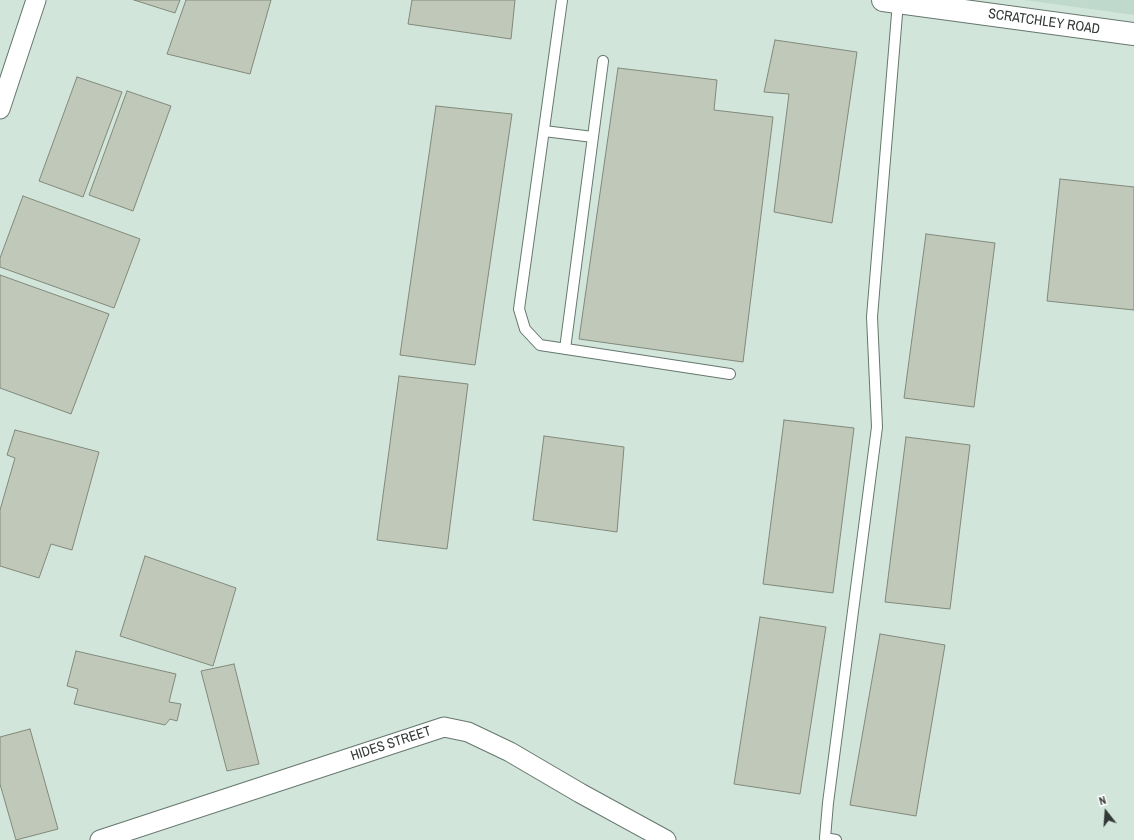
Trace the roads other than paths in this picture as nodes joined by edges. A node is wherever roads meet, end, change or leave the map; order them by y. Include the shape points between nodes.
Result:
1 (36, 0) edge
2 (562, 0) edge
3 (890, 1) edge
4 (1134, 34) edge
5 (603, 61) dead end
6 (0, 109) edge
7 (544, 131) junction
8 (593, 137) junction
9 (565, 349) junction
10 (730, 374) dead end
11 (100, 840) edge
12 (666, 840) edge
13 (836, 840) edge

1 - 6 street
2 - 7 lane
3 - 4 main road, SCRATCHLEY ROAD
3 - 13 lane via 872,318 877,427 828,803 825,838
5 - 8 lane
7 - 8 lane
7 - 9 lane via 520,309 525,329 540,344
8 - 9 lane
9 - 10 lane
11 - 12 street, HIDES STREET via 444,727 468,732 510,752

